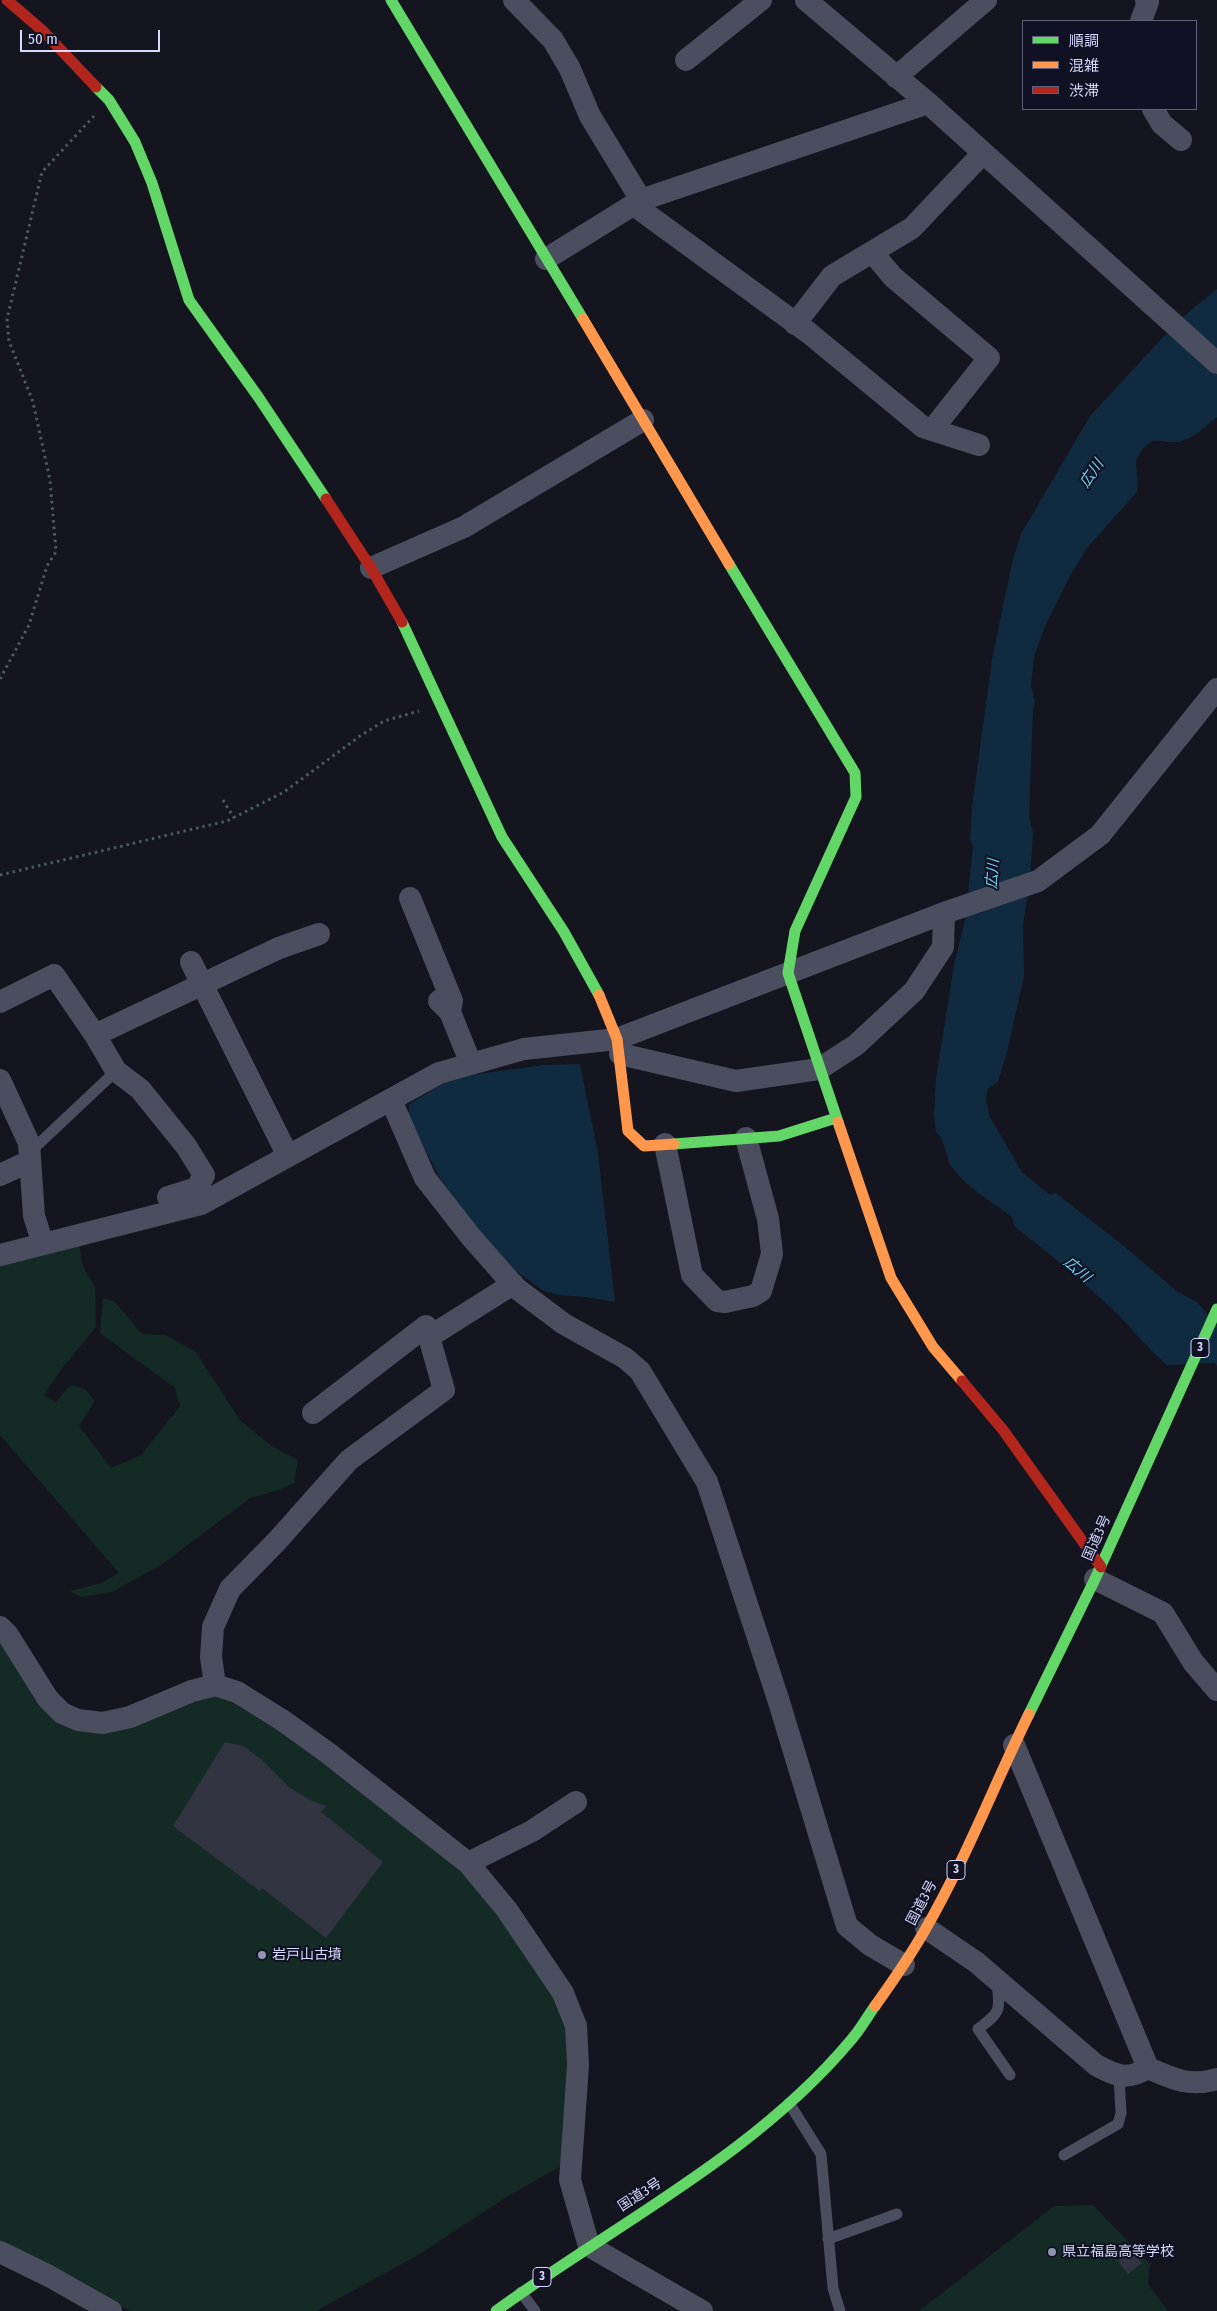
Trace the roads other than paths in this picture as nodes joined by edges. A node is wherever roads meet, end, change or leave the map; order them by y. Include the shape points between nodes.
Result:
1 (7, 0) edge
2 (391, 0) edge
3 (514, 0) edge
4 (761, 0) edge
5 (806, 0) edge
6 (986, 0) edge
7 (1146, 0) edge
8 (1140, 20) edge
9 (686, 60) dead end
10 (896, 77) junction
11 (928, 103) junction
12 (1154, 110) edge
13 (1180, 140) dead end
14 (983, 153) junction
15 (638, 203) junction
16 (872, 252) junction
17 (546, 259) junction
18 (795, 324) junction
19 (1217, 363) edge
20 (642, 420) junction
21 (932, 430) junction
22 (978, 445) dead end
23 (372, 568) junction
24 (1217, 689) edge
25 (410, 898) dead end
26 (950, 911) junction
27 (319, 934) dead end
28 (191, 962) dead end
29 (788, 973) junction
30 (202, 986) junction
31 (0, 1002) edge
32 (95, 1035) junction
33 (619, 1047) junction
34 (470, 1064) junction
35 (819, 1069) junction
36 (116, 1071) junction
37 (0, 1080) edge
38 (391, 1100) junction
39 (836, 1118) junction
40 (746, 1138) junction
41 (665, 1144) junction
42 (288, 1156) junction
43 (29, 1157) junction
44 (0, 1175) edge
45 (81, 1234) junction
46 (43, 1244) junction
47 (0, 1255) edge
48 (512, 1284) junction
49 (1217, 1309) edge
50 (429, 1337) junction
51 (313, 1413) dead end
52 (1098, 1573) junction
53 (0, 1627) edge
54 (215, 1685) junction
55 (1217, 1690) edge
56 (1014, 1745) junction
57 (576, 1802) dead end
58 (468, 1863) junction
59 (926, 1928) junction
60 (904, 1965) junction
61 (996, 1980) junction
62 (1148, 2068) junction
63 (1010, 2075) dead end
64 (1120, 2076) junction
65 (1217, 2079) edge
66 (789, 2103) junction
67 (1064, 2156) dead end
68 (897, 2214) dead end
69 (828, 2239) junction
70 (590, 2246) junction
71 (0, 2252) edge
72 (521, 2292) junction
73 (111, 2311) edge
74 (496, 2311) edge
75 (536, 2311) edge
76 (702, 2311) edge
77 (840, 2311) edge

1 - 23 main road via 43,31 109,100 135,142 152,183 189,300 259,398
2 - 17 main road
3 - 15 street via 553,40
4 - 9 street
5 - 10 street
6 - 10 street
7 - 8 street
10 - 11 street
11 - 14 street
11 - 15 street
12 - 13 street via 1162,124
14 - 16 street via 912,228
14 - 19 street
15 - 17 street
15 - 18 street
16 - 18 street via 832,276
16 - 21 street via 892,277 989,358
17 - 20 main road
18 - 21 street via 923,427
20 - 23 street via 464,527
20 - 29 main road via 855,773 856,797 795,931
21 - 22 street
23 - 33 main road via 403,623 502,837 592,980
24 - 26 street via 1100,835 1038,881
25 - 34 street via 452,1001 444,1006
26 - 29 street
26 - 35 street via 943,947 914,991 856,1045
27 - 30 street via 279,948
28 - 30 street
29 - 33 street
29 - 35 main road
30 - 32 street
30 - 42 street
31 - 32 street via 54,975
32 - 36 street
33 - 34 street via 524,1049
33 - 35 street via 736,1082
33 - 41 main road via 628,1131 644,1146
34 - 38 street via 438,1073
35 - 39 main road
36 - 43 lane
36 - 45 street via 140,1089 204,1174 196,1188 78,1224
37 - 43 street via 29,1143
38 - 42 street
38 - 48 street via 425,1178
39 - 40 main road via 779,1136
39 - 52 main road via 891,1278 933,1347 1003,1430
40 - 41 main road
40 - 41 street via 768,1219 772,1254 761,1291 725,1302 717,1301 692,1275
42 - 45 street via 201,1204
43 - 44 street
43 - 46 street via 34,1216
45 - 46 street
46 - 47 street
48 - 50 street
48 - 60 street via 564,1324 625,1358 640,1371 707,1482 779,1702 847,1926 870,1945
49 - 52 main road, 国道3号 / 3
50 - 51 street via 426,1326
50 - 54 street via 444,1390 348,1460 230,1589 213,1627 210,1657
52 - 55 street via 1163,1613 1193,1662
52 - 56 main road, 国道3号 / 3
53 - 54 street via 8,1634 48,1699 62,1713 78,1720 103,1723 130,1717
54 - 58 street via 237,1692 282,1720
56 - 59 main road, 国道3号 / 3
56 - 62 street
57 - 58 street via 532,1832
58 - 70 street via 507,1910 563,1992 576,2026 578,2066 570,2180
59 - 60 main road, 国道3号 / 3
59 - 61 street via 976,1962
60 - 66 main road, 国道3号 / 3 via 851,2040
61 - 63 lane via 1000,2006 994,2017 978,2030
61 - 64 street via 1096,2066
62 - 64 street via 1136,2075
62 - 65 street via 1180,2082
64 - 67 lane via 1122,2113 1118,2124
66 - 69 lane via 822,2154
66 - 70 main road, 国道3号 / 3 via 680,2187
68 - 69 lane
69 - 77 lane via 833,2288
70 - 72 main road, 国道3号 / 3
70 - 76 street
71 - 73 street
72 - 74 main road, 国道3号 / 3
72 - 75 lane

